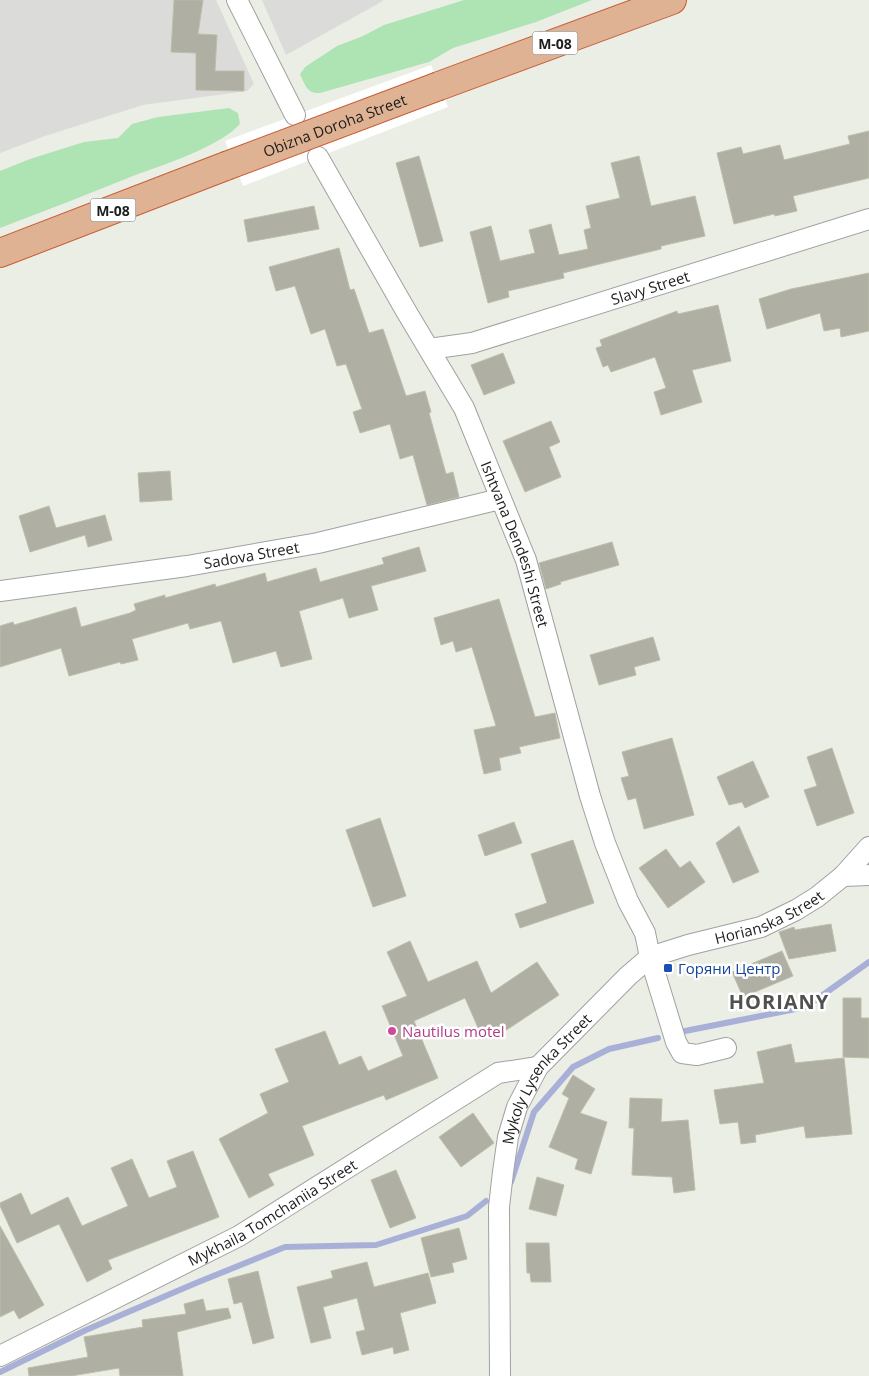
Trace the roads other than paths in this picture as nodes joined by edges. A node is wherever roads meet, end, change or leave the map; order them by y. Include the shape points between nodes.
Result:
1 (237, 0) edge
2 (672, 0) edge
3 (296, 115) dead end
4 (318, 157) dead end
5 (869, 219) edge
6 (0, 253) edge
7 (429, 349) junction
8 (500, 499) junction
9 (0, 591) edge
10 (869, 847) edge
11 (869, 875) edge
12 (843, 876) junction
13 (650, 957) junction
14 (726, 1048) dead end
15 (538, 1067) junction
16 (0, 1356) edge
17 (500, 1376) edge

1 - 3 street
2 - 6 highway, Obizna Doroha Street / М-08, bridge
4 - 7 street, Ishtvana Dendeshi Street
5 - 7 street, Slavy Street via 472,343
7 - 8 street, Ishtvana Dendeshi Street via 464,408
8 - 9 street, Sadova Street via 308,544 187,566
8 - 13 street, Ishtvana Dendeshi Street via 526,560 602,836 628,901 645,933
10 - 12 street, Horianska Street
11 - 12 street
12 - 13 street, Horianska Street via 817,897 761,927
13 - 14 street via 682,1053 697,1055
13 - 15 street, Mykoly Lysenka Street
15 - 16 street, Mykhaila Tomchaniia Street via 498,1072 239,1236
15 - 17 street, Mykoly Lysenka Street via 517,1107 502,1172 499,1217

